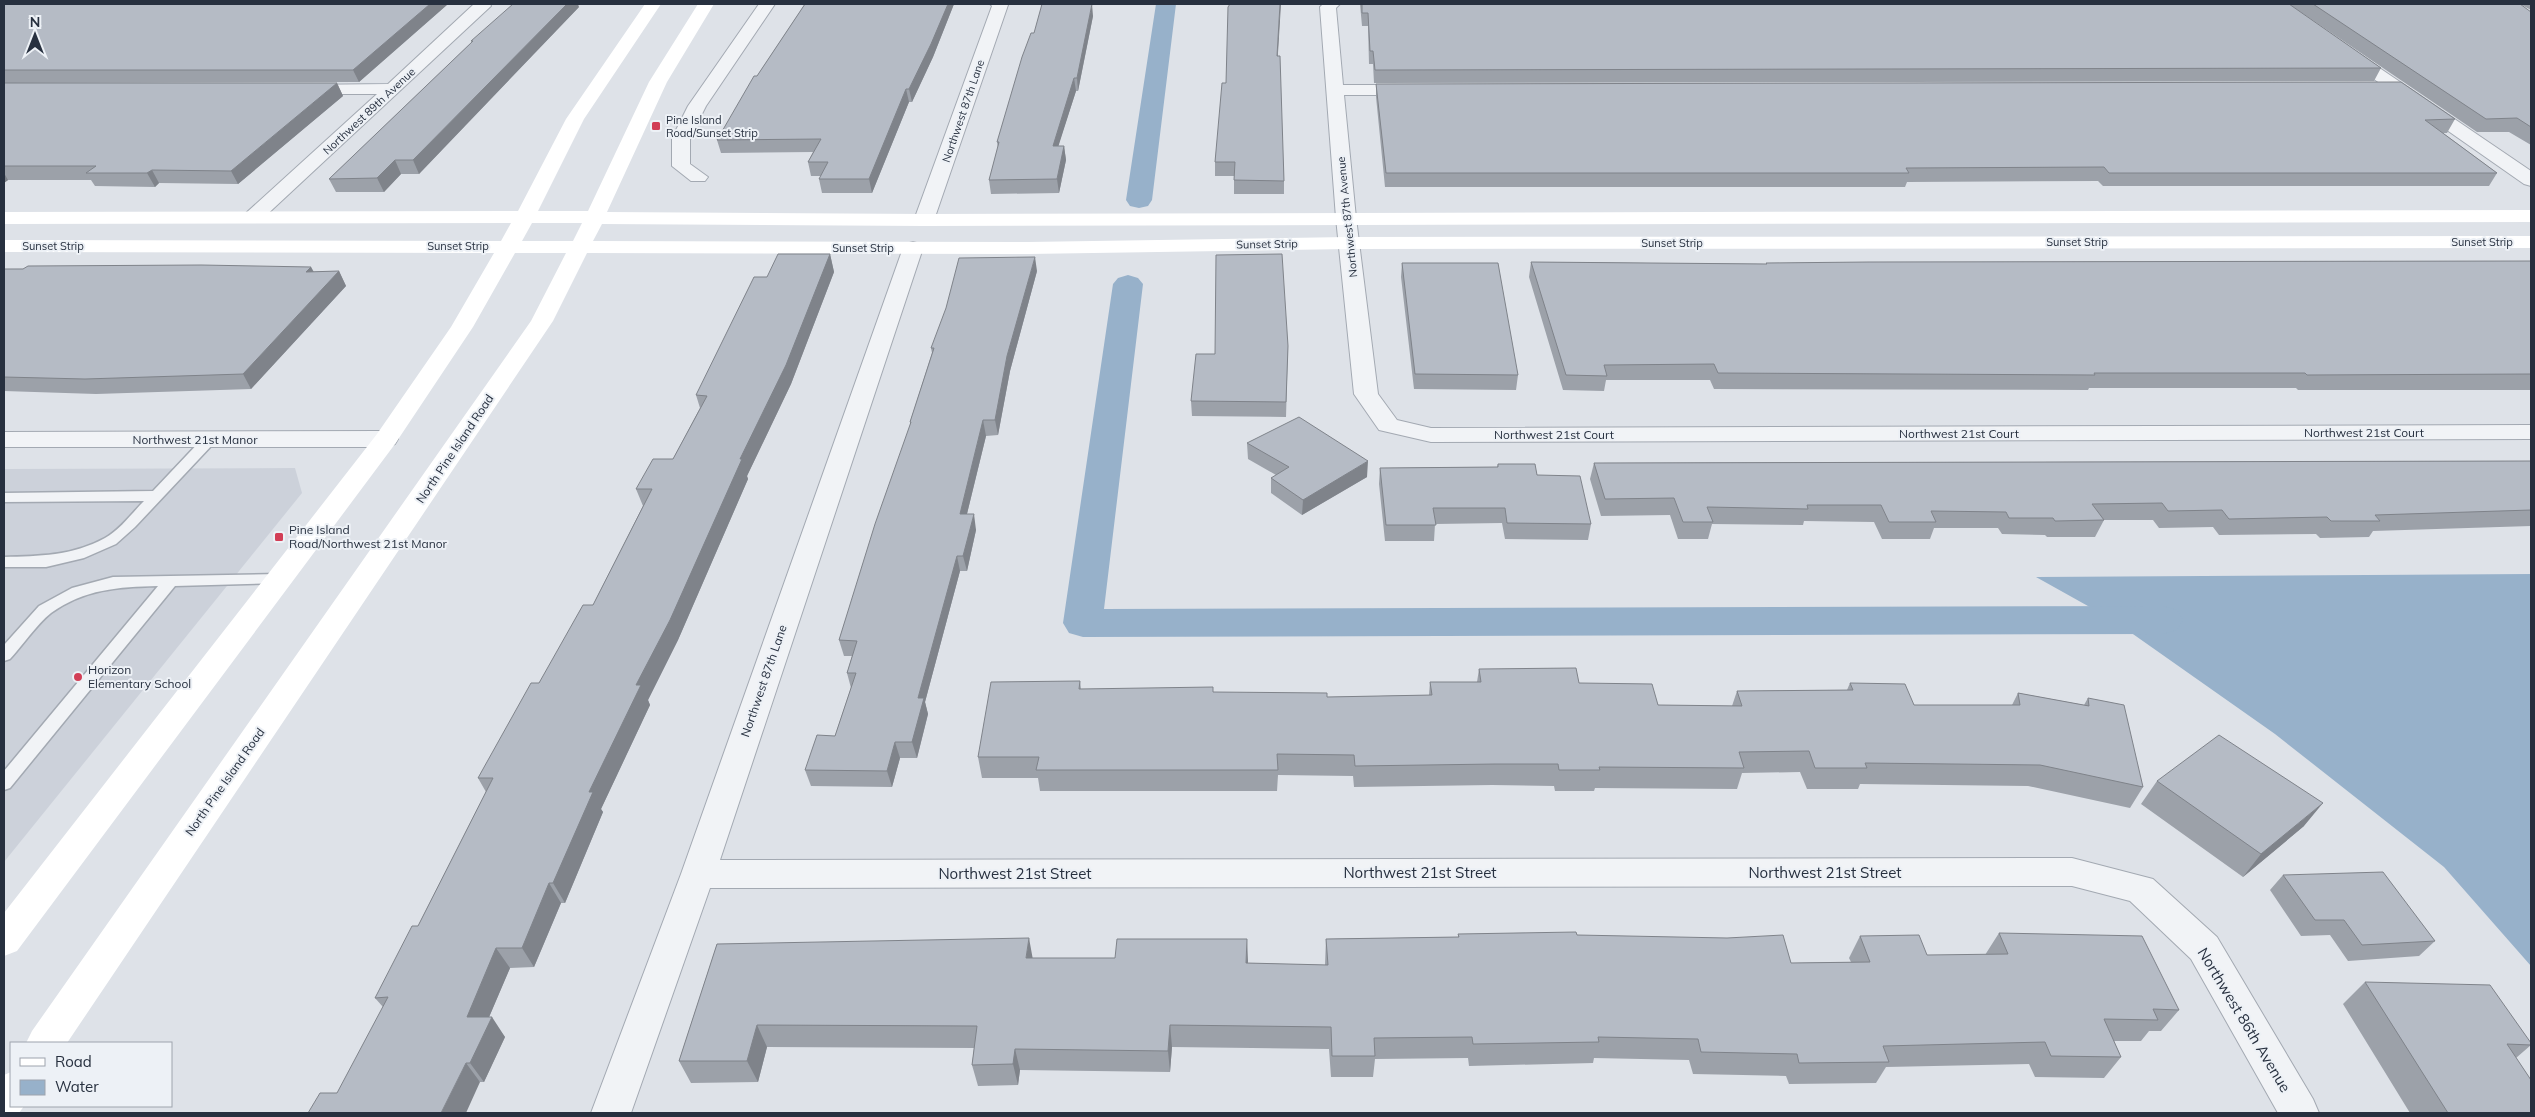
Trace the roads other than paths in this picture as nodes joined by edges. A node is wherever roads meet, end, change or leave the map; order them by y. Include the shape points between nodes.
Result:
1 (482, 4) edge
2 (653, 4) edge
3 (706, 4) edge
4 (767, 4) edge
5 (998, 4) edge
6 (1332, 4) edge
7 (2334, 43) edge
8 (2368, 88) edge
9 (2398, 88) junction
10 (283, 89) edge
11 (392, 89) junction
12 (1336, 90) junction
13 (1435, 90) edge
14 (698, 177) dead end
15 (2531, 180) edge
16 (2531, 216) edge
17 (253, 217) junction
18 (525, 217) junction
19 (595, 217) junction
20 (4, 218) edge
21 (1346, 218) junction
22 (924, 220) junction
23 (2531, 242) edge
24 (1348, 243) junction
25 (4, 246) edge
26 (508, 246) junction
27 (581, 246) junction
28 (913, 248) junction
29 (1388, 425) joint
30 (2531, 432) edge
31 (386, 439) junction
32 (4, 440) edge
33 (209, 440) junction
34 (4, 496) edge
35 (156, 496) junction
36 (4, 562) edge
37 (279, 579) junction
38 (171, 581) junction
39 (4, 655) edge
40 (4, 783) edge
41 (698, 874) junction
42 (2141, 889) joint
43 (7, 931) edge
44 (45, 1042) edge
45 (611, 1113) edge
46 (2299, 1113) edge

1 - 11 street, Northwest 89th Avenue
2 - 18 street via 575,119
3 - 19 street, North Pine Island Road via 658,82
4 - 14 street via 697,106 680,138 681,166
5 - 22 street, Northwest 87th Lane
6 - 12 street, Northwest 87th Avenue via 1328,7
7 - 9 street
8 - 9 street
9 - 15 street
10 - 11 street
11 - 17 street, Northwest 89th Avenue
12 - 13 street
12 - 21 street, Northwest 87th Avenue
16 - 21 street, Sunset Strip
17 - 18 street, Sunset Strip
17 - 20 street, Sunset Strip
18 - 19 street, Sunset Strip
18 - 26 street
19 - 22 street, Sunset Strip
19 - 27 street, North Pine Island Road
21 - 22 street, Sunset Strip
21 - 24 street, Northwest 87th Avenue
23 - 24 street, Sunset Strip
24 - 28 street, Sunset Strip
24 - 29 street, Northwest 87th Avenue via 1366,394
25 - 26 street, Sunset Strip
26 - 27 street, Sunset Strip
26 - 31 street via 462,327
27 - 28 street, Sunset Strip
27 - 44 street, North Pine Island Road via 542,321 475,421
28 - 41 street, Northwest 87th Lane
29 - 30 street, Northwest 21st Court via 1430,436
31 - 33 street, Northwest 21st Manor
31 - 37 street
32 - 33 street, Northwest 21st Manor
33 - 35 lane
34 - 35 lane
35 - 36 lane via 111,540 95,548 46,562
37 - 38 lane
37 - 43 street
38 - 39 lane via 113,582 77,592 45,610
38 - 40 lane
41 - 42 street, Northwest 21st Street via 2072,872
41 - 45 street, Northwest 87th Lane
42 - 46 street, Northwest 86th Avenue via 2204,948

